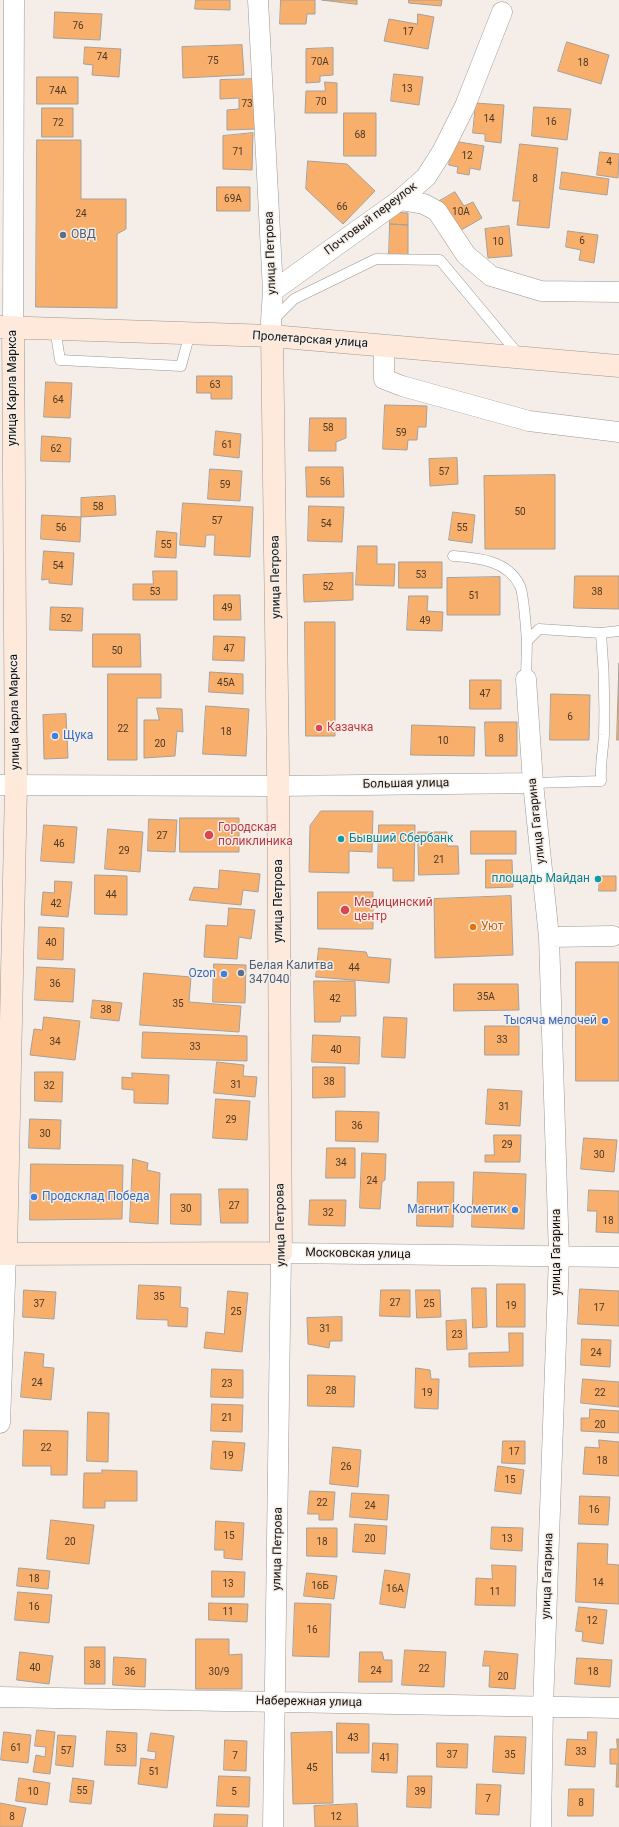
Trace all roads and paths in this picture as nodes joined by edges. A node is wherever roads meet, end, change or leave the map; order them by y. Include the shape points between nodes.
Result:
1 (14, 0) edge
2 (258, 0) edge
3 (504, 6) edge
4 (400, 200) junction
5 (274, 291) junction
6 (619, 292) edge
7 (6, 327) edge
8 (55, 328) junction
9 (272, 329) junction
10 (190, 333) junction
11 (384, 346) junction
12 (520, 357) junction
13 (619, 366) edge
14 (619, 432) edge
15 (453, 556) dead end
16 (619, 631) edge
17 (601, 633) junction
18 (527, 641) junction
19 (526, 679) joint
20 (533, 783) junction
21 (8, 786) edge
22 (278, 786) junction
23 (613, 936) dead end
24 (549, 937) junction
25 (281, 1253) junction
26 (3, 1254) edge
27 (559, 1256) junction
28 (619, 1257) edge
29 (0, 1423) edge
30 (0, 1697) edge
31 (276, 1702) junction
32 (544, 1706) junction
33 (619, 1708) edge
34 (273, 1827) edge
35 (541, 1827) edge

1 - 7 street, улица Карла Маркса
2 - 5 street, улица Петрова
3 - 4 street, Почтовый переулок via 454,130 426,177
4 - 5 street, Почтовый переулок
4 - 6 street via 424,204 437,211 466,255 491,276 541,291
5 - 9 street, улица Петрова
7 - 8 street, Пролетарская улица
7 - 21 street, улица Карла Маркса
8 - 10 street, Пролетарская улица
8 - 10 lane via 60,360 181,366
9 - 10 street, Пролетарская улица
9 - 11 street, Пролетарская улица
9 - 12 lane via 294,299 376,259 440,260
9 - 22 street, улица Петрова
11 - 12 street, Пролетарская улица
11 - 14 street via 384,378 402,386 529,421
12 - 13 street, Пролетарская улица
15 - 18 lane via 495,562 514,576 521,587
16 - 17 lane
17 - 18 lane via 539,629
17 - 20 lane via 604,736 600,765 601,781
18 - 19 lane
19 - 20 street, улица Гагарина
20 - 22 street, Большая улица
20 - 24 street, улица Гагарина
21 - 22 street, Большая улица
21 - 26 street, улица Карла Маркса
22 - 25 street, улица Петрова
23 - 24 street
24 - 27 street, улица Гагарина
25 - 26 street, Московская улица
25 - 27 street, Московская улица
25 - 31 street, улица Петрова
26 - 29 street, улица Карла Маркса
27 - 28 street, Московская улица
27 - 32 street, улица Гагарина
30 - 31 street, Набережная улица
31 - 32 street, Набережная улица
31 - 34 street, улица Петрова
32 - 33 street, Набережная улица
32 - 35 street, улица Гагарина

